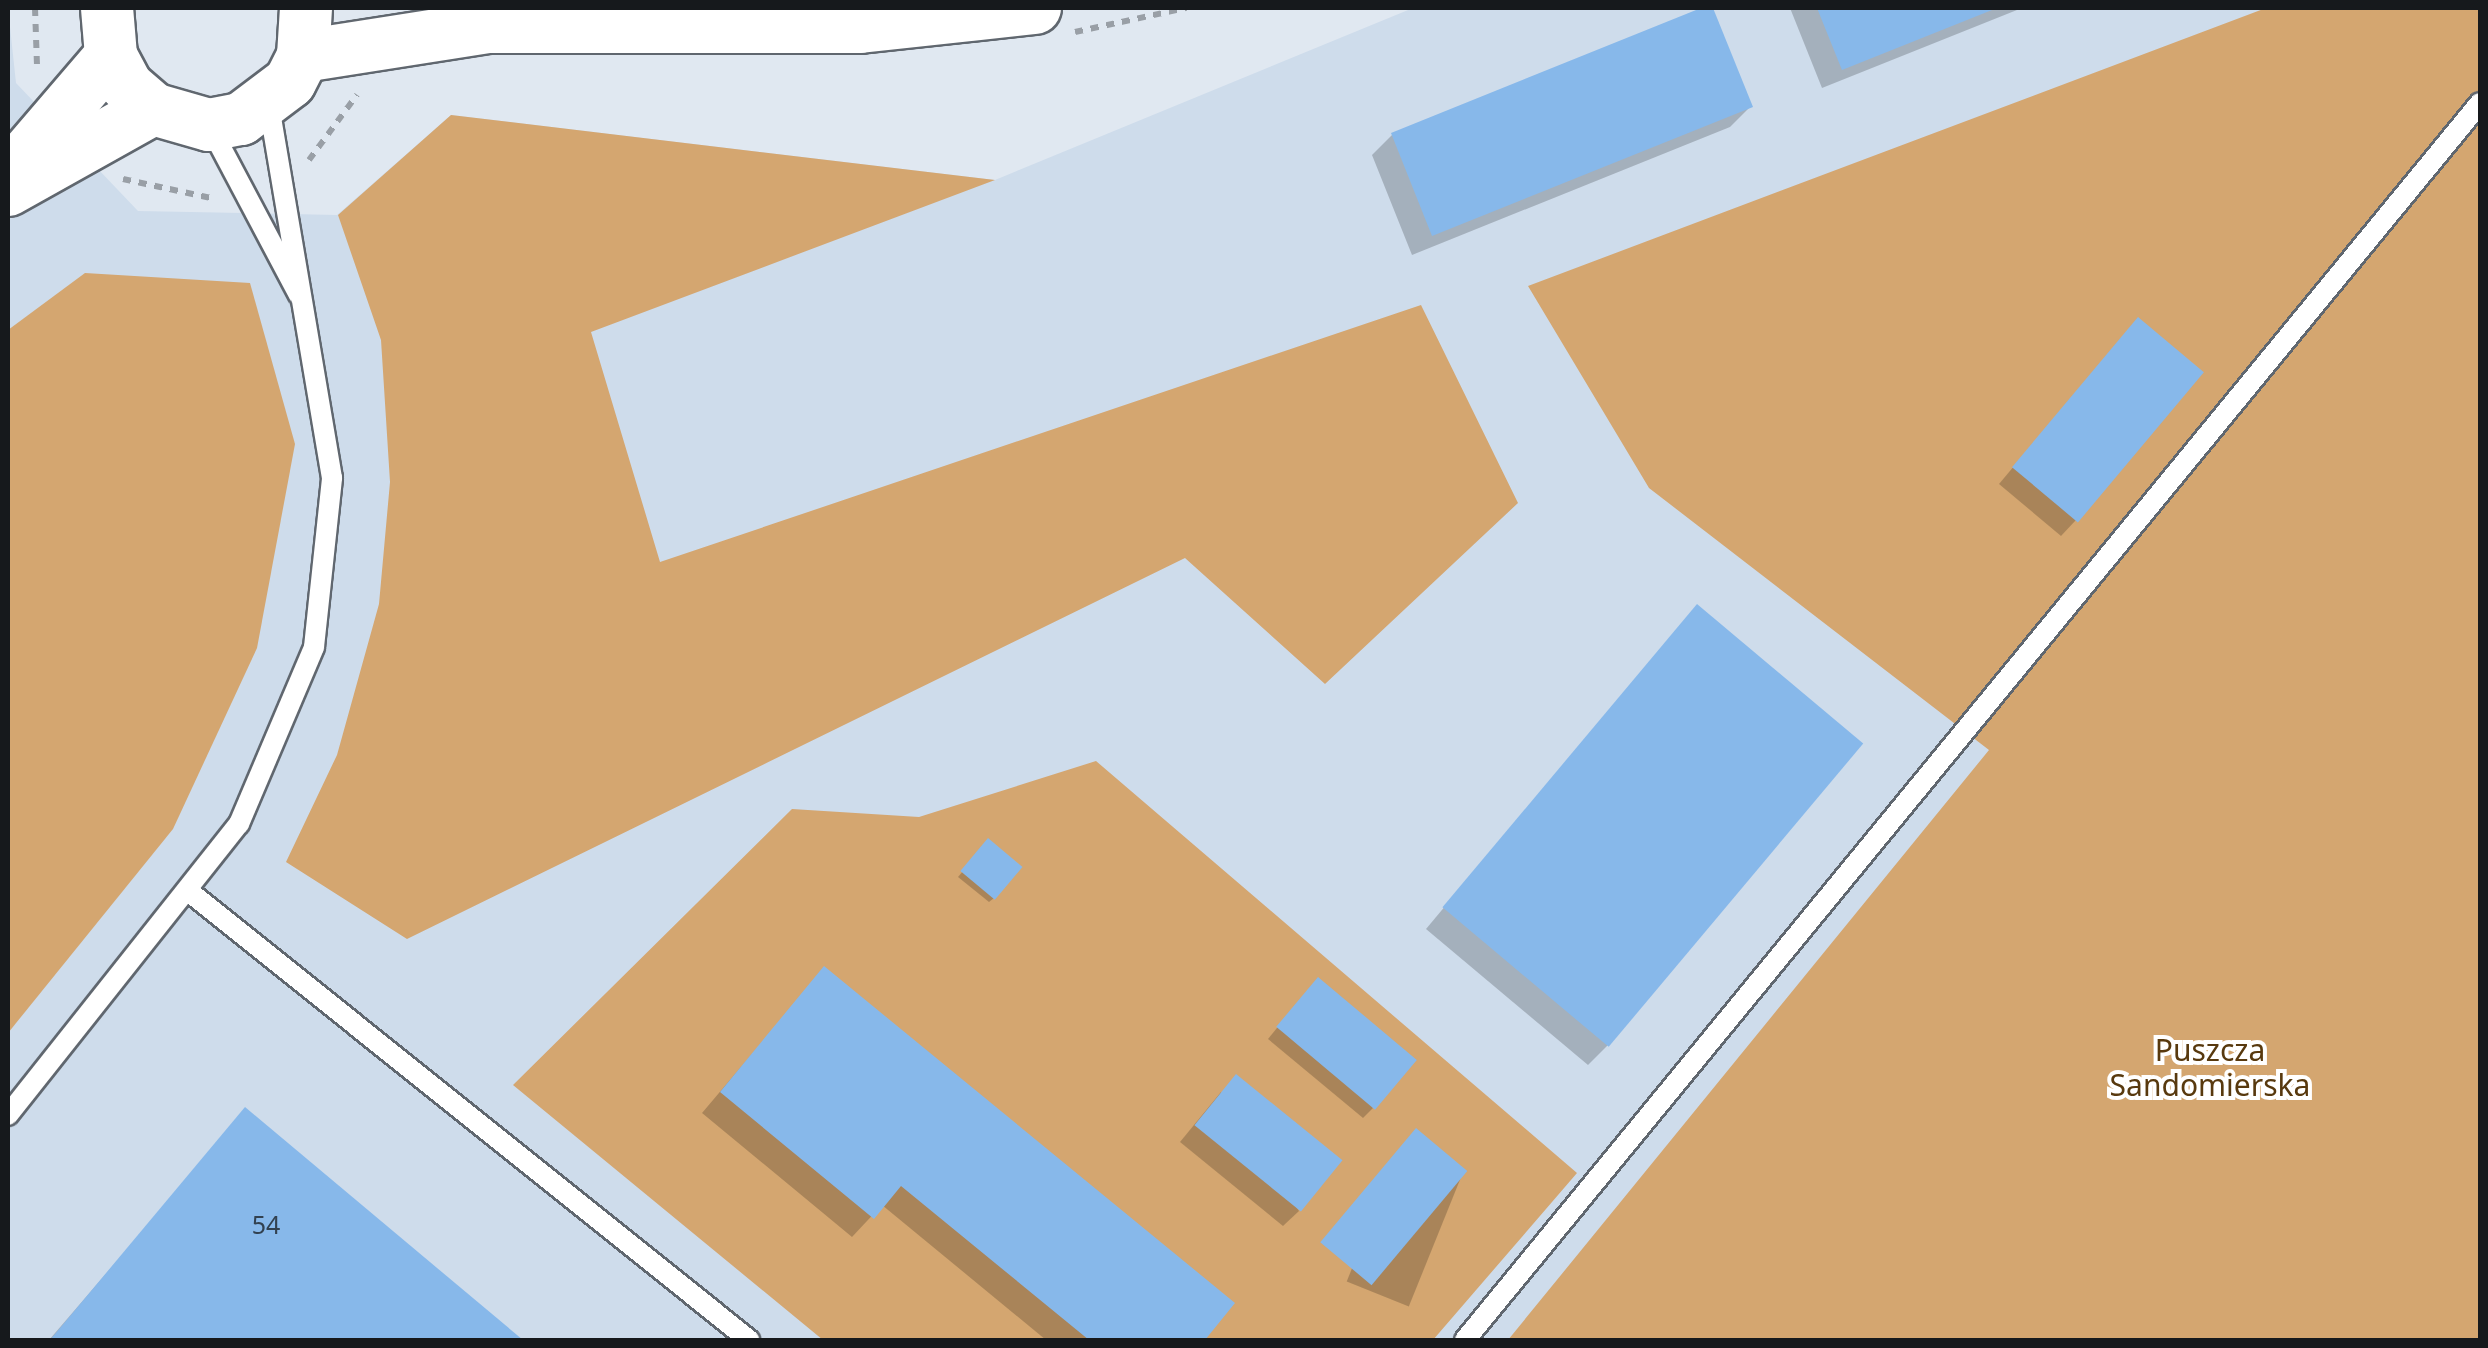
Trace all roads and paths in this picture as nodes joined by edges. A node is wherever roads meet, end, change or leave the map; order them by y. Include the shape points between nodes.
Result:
1 (412, 8) edge
2 (1035, 8) edge
3 (488, 27) junction
4 (109, 32) edge
5 (305, 32) edge
6 (2480, 103) edge
7 (269, 104) junction
8 (152, 109) junction
9 (209, 125) junction
10 (8, 176) edge
11 (8, 190) edge
12 (307, 309) junction
13 (192, 894) junction
14 (8, 1115) edge
15 (749, 1340) edge
16 (1465, 1340) edge

1 - 3 street
2 - 3 street via 860,27
3 - 5 street
4 - 8 street
4 - 10 street
5 - 7 street
6 - 16 lane
7 - 9 street
7 - 12 lane
8 - 9 street
8 - 11 street
9 - 12 lane
12 - 13 lane via 332,478 326,592 272,761
13 - 14 lane
13 - 15 lane

